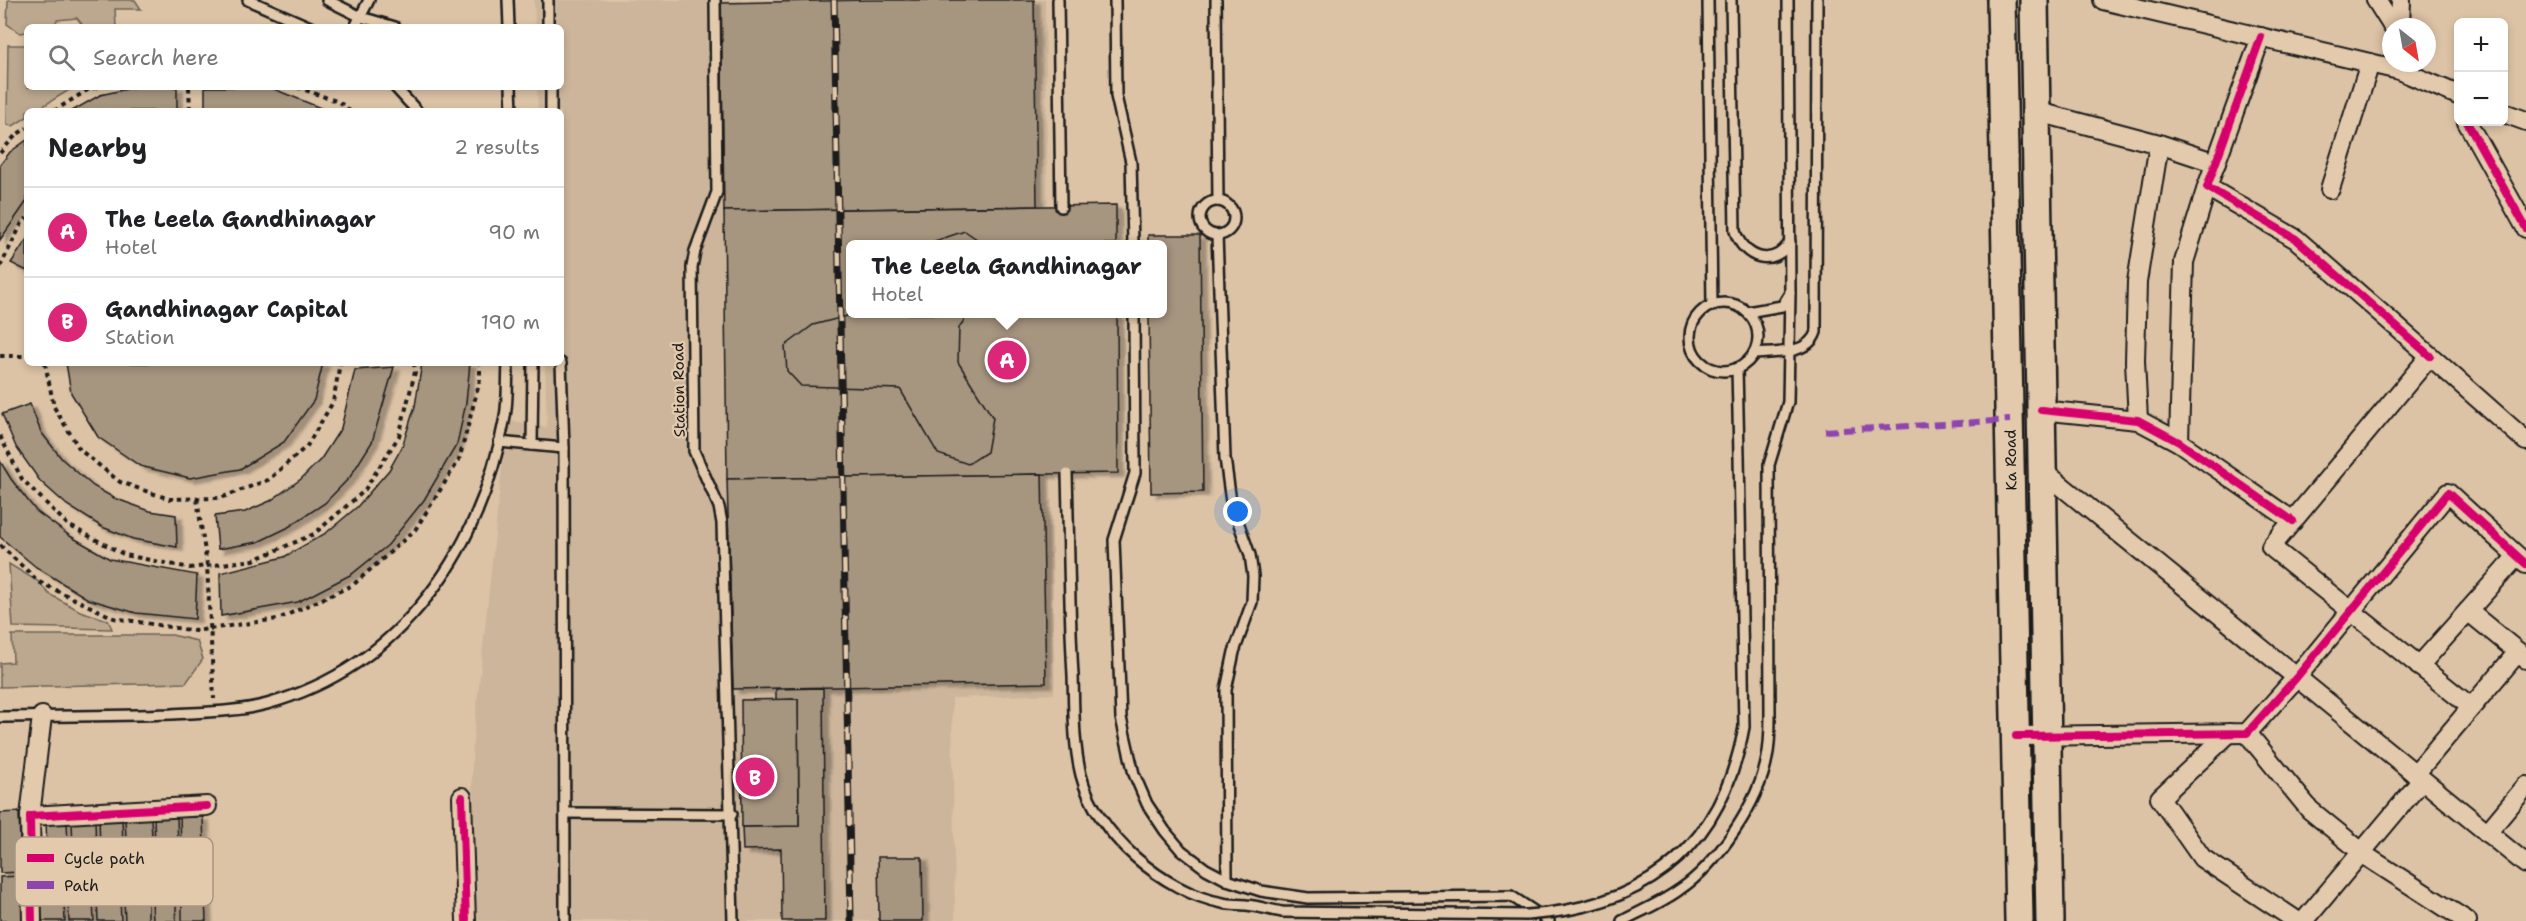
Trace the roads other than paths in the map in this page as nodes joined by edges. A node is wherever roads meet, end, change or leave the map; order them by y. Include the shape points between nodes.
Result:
1 (248, 0) edge
2 (327, 0) edge
3 (369, 0) edge
4 (508, 0) edge
5 (548, 0) edge
6 (716, 0) edge
7 (1058, 0) edge
8 (1115, 0) edge
9 (1216, 0) edge
10 (1708, 0) edge
11 (1731, 0) edge
12 (1788, 0) edge
13 (1816, 0) edge
14 (2001, 0) edge
15 (2034, 0) edge
16 (2103, 0) edge
17 (2376, 0) edge
18 (2401, 0) edge
19 (361, 17) junction
20 (2387, 18) edge
21 (2400, 18) edge
22 (303, 24) edge
23 (357, 24) edge
24 (385, 24) edge
25 (509, 24) edge
26 (548, 24) edge
27 (2261, 38) junction
28 (2370, 63) junction
29 (2382, 65) edge
30 (2408, 72) edge
31 (398, 90) edge
32 (512, 90) edge
33 (550, 90) edge
34 (2454, 97) edge
35 (414, 108) edge
36 (512, 108) edge
37 (551, 108) edge
38 (2035, 111) junction
39 (2508, 114) edge
40 (2526, 121) edge
41 (2469, 126) edge
42 (2159, 144) junction
43 (2216, 164) junction
44 (2207, 188) junction
45 (2330, 189) dead end
46 (1218, 201) junction
47 (1061, 207) dead end
48 (2526, 228) edge
49 (1217, 235) junction
50 (1133, 240) edge
51 (1790, 242) junction
52 (1790, 293) junction
53 (1712, 306) junction
54 (1747, 312) junction
55 (1134, 318) edge
56 (1790, 350) junction
57 (1754, 354) junction
58 (2430, 356) junction
59 (508, 366) edge
60 (533, 366) edge
61 (561, 366) edge
62 (1737, 368) junction
63 (2041, 410) junction
64 (2138, 420) junction
65 (2526, 441) edge
66 (499, 442) junction
67 (2179, 442) junction
68 (532, 445) junction
69 (564, 448) junction
70 (2042, 470) junction
71 (1067, 474) dead end
72 (2293, 521) junction
73 (2521, 560) edge
74 (2352, 611) junction
75 (2468, 611) junction
76 (2522, 655) edge
77 (2419, 666) junction
78 (2296, 678) junction
79 (2471, 707) junction
80 (42, 716) junction
81 (0, 717) edge
82 (2238, 733) junction
83 (2047, 735) junction
84 (2016, 736) junction
85 (2418, 777) junction
86 (2526, 786) edge
87 (462, 797) dead end
88 (207, 806) dead end
89 (566, 813) junction
90 (732, 814) junction
91 (30, 816) junction
92 (2487, 833) junction
93 (30, 837) edge
94 (2361, 851) junction
95 (2526, 864) edge
96 (1227, 880) junction
97 (32, 906) edge
98 (32, 921) edge
99 (466, 921) edge
100 (565, 921) edge
101 (734, 921) edge
102 (1549, 921) edge
103 (1622, 921) edge
104 (2019, 921) edge
105 (2050, 921) edge
106 (2297, 921) edge
107 (2304, 921) edge
108 (2467, 921) edge

1 - 22 lane
2 - 19 lane
3 - 19 lane
4 - 25 lane
5 - 26 lane
6 - 90 lane, Station Road via 717,192 692,267 694,451 719,507 722,523
7 - 47 lane
8 - 50 lane via 1116,96 1131,162
9 - 46 lane
10 - 53 lane
11 - 51 lane via 1737,239 1742,247 1763,259 1776,255
12 - 51 lane
13 - 56 lane via 1816,332 1814,340 1804,347
14 - 84 main road, Ka Road
15 - 38 main road, Ka Road
16 - 27 street
17 - 20 street
18 - 21 street
19 - 23 lane
19 - 24 lane
27 - 28 street
27 - 43 street
28 - 29 street
28 - 45 street
30 - 34 street
31 - 35 lane
32 - 36 lane
33 - 37 lane
38 - 42 street
38 - 63 main road, Ka Road
39 - 40 street
41 - 48 street
42 - 43 street
42 - 64 street via 2137,282
43 - 44 street
44 - 58 street via 2296,238
44 - 67 street via 2184,262
46 - 49 lane via 1229,205 1234,216 1228,231
46 - 49 lane via 1208,203 1200,217 1207,231
49 - 96 lane via 1225,458 1231,502 1250,555 1253,576 1252,602 1234,652 1226,690
51 - 52 lane
52 - 54 lane via 1782,306
52 - 56 lane
53 - 54 lane via 1727,303
53 - 62 lane via 1692,326 1692,347 1704,365 1726,371
54 - 57 lane via 1758,332
55 - 96 lane via 1136,472 1114,540 1124,737 1147,804 1165,831 1181,850
56 - 57 lane
56 - 103 lane via 1788,402 1769,465 1767,758 1755,796 1701,871 1681,889
57 - 62 lane
58 - 65 street
58 - 72 street
59 - 66 lane
60 - 68 lane
61 - 69 lane
62 - 71 lane, bridge via 1744,727 1739,753 1728,786 1688,848 1662,871 1620,896 1562,913 1281,912 1200,897 1147,868 1115,837 1092,804 1081,775 1072,664
63 - 64 street
63 - 70 main road, Ka Road
64 - 67 street
66 - 68 lane
66 - 80 lane via 492,472 468,533 441,582 404,626 358,663 322,683 266,704 215,712
67 - 72 street
68 - 69 lane
69 - 89 lane
70 - 78 street
70 - 83 main road, Ka Road
72 - 74 street via 2271,547
73 - 74 street via 2448,493
73 - 75 street
74 - 77 street
74 - 78 street
75 - 76 street
75 - 77 street
76 - 79 street
77 - 79 street
78 - 82 street
78 - 85 street
79 - 85 street
80 - 81 lane
80 - 91 street
82 - 83 street
82 - 94 street via 2310,810
82 - 106 street via 2160,798 2202,858
83 - 84 street
83 - 105 main road, Ka Road
84 - 104 main road, Ka Road
85 - 92 street
85 - 94 street
86 - 92 street
87 - 99 street
88 - 91 street
89 - 90 lane
89 - 100 lane
90 - 101 lane, Station Road
91 - 93 street
92 - 95 street
94 - 107 street
94 - 108 street
96 - 102 lane via 1261,891 1308,897 1510,896
97 - 98 street

